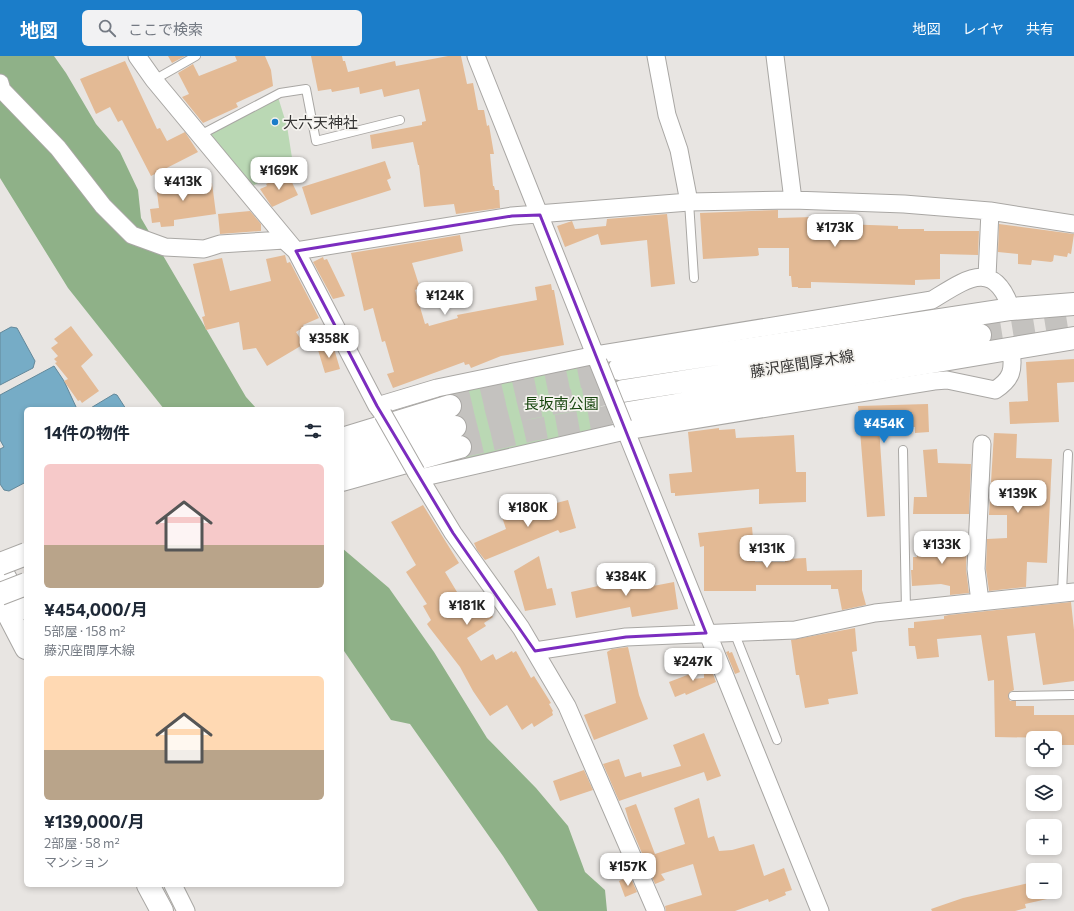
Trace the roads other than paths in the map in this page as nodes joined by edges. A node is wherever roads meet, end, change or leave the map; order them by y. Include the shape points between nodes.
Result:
1 (137, 56) edge
2 (196, 56) edge
3 (476, 56) edge
4 (656, 56) edge
5 (775, 56) edge
6 (154, 80) junction
7 (1, 87) edge
8 (400, 120) dead end
9 (200, 135) junction
10 (793, 200) junction
11 (689, 202) junction
12 (990, 211) junction
13 (540, 215) junction
14 (1074, 224) edge
15 (296, 251) junction
16 (987, 277) junction
17 (694, 278) dead end
18 (1074, 304) edge
19 (1011, 309) junction
20 (980, 335) tunnel mouth
21 (1074, 338) edge
22 (1011, 350) junction
23 (597, 358) junction
24 (619, 369) tunnel mouth
25 (623, 390) tunnel mouth
26 (450, 406) tunnel mouth
27 (380, 410) junction
28 (625, 423) junction
29 (344, 438) edge
30 (982, 444) dead end
31 (903, 450) dead end
32 (1068, 454) dead end
33 (347, 458) edge
34 (418, 475) junction
35 (1071, 475) edge
36 (344, 479) edge
37 (24, 555) edge
38 (0, 563) edge
39 (24, 585) edge
40 (1068, 592) edge
41 (0, 594) edge
42 (0, 598) edge
43 (980, 602) junction
44 (24, 607) edge
45 (906, 610) junction
46 (734, 632) junction
47 (706, 633) junction
48 (24, 644) edge
49 (535, 651) junction
50 (1074, 695) edge
51 (1013, 696) dead end
52 (777, 740) dead end
53 (149, 887) edge
54 (173, 887) edge
55 (162, 911) edge
56 (186, 911) edge
57 (656, 911) edge
58 (820, 911) edge

1 - 6 street
2 - 6 lane
3 - 13 street
4 - 11 street via 667,115 679,150
5 - 10 street
6 - 9 street
7 - 15 street via 58,148 103,206 132,235 165,247 204,249 220,244 284,240
8 - 9 lane via 316,141 306,89 280,93
9 - 15 street
10 - 11 street
10 - 12 street via 904,204
11 - 13 street
11 - 17 lane
12 - 14 street
12 - 16 street
13 - 15 street via 512,216
13 - 23 street
15 - 27 street
16 - 19 street via 999,286
16 - 23 street via 969,278 932,300
18 - 19 main road
19 - 24 main road
20 - 25 main road, 藤沢座間厚木線
21 - 22 main road
22 - 28 main road
22 - 28 street via 1011,374 1005,384 995,390 947,380
23 - 27 street via 437,388
23 - 28 street, bridge
26 - 29 main road
27 - 34 street, bridge
28 - 34 street
28 - 47 street
30 - 43 street via 976,569
31 - 45 lane
32 - 35 lane
33 - 36 main road via 458,437
34 - 49 street via 453,533
35 - 40 lane
37 - 38 main road, bridge
38 - 44 street
39 - 41 main road, bridge
40 - 43 street
42 - 48 main road
43 - 45 street
45 - 46 street via 875,613 795,630
46 - 47 street
46 - 52 lane
47 - 49 street via 626,637
47 - 58 street
49 - 57 street via 567,706
50 - 51 lane
53 - 55 main road
54 - 56 street

